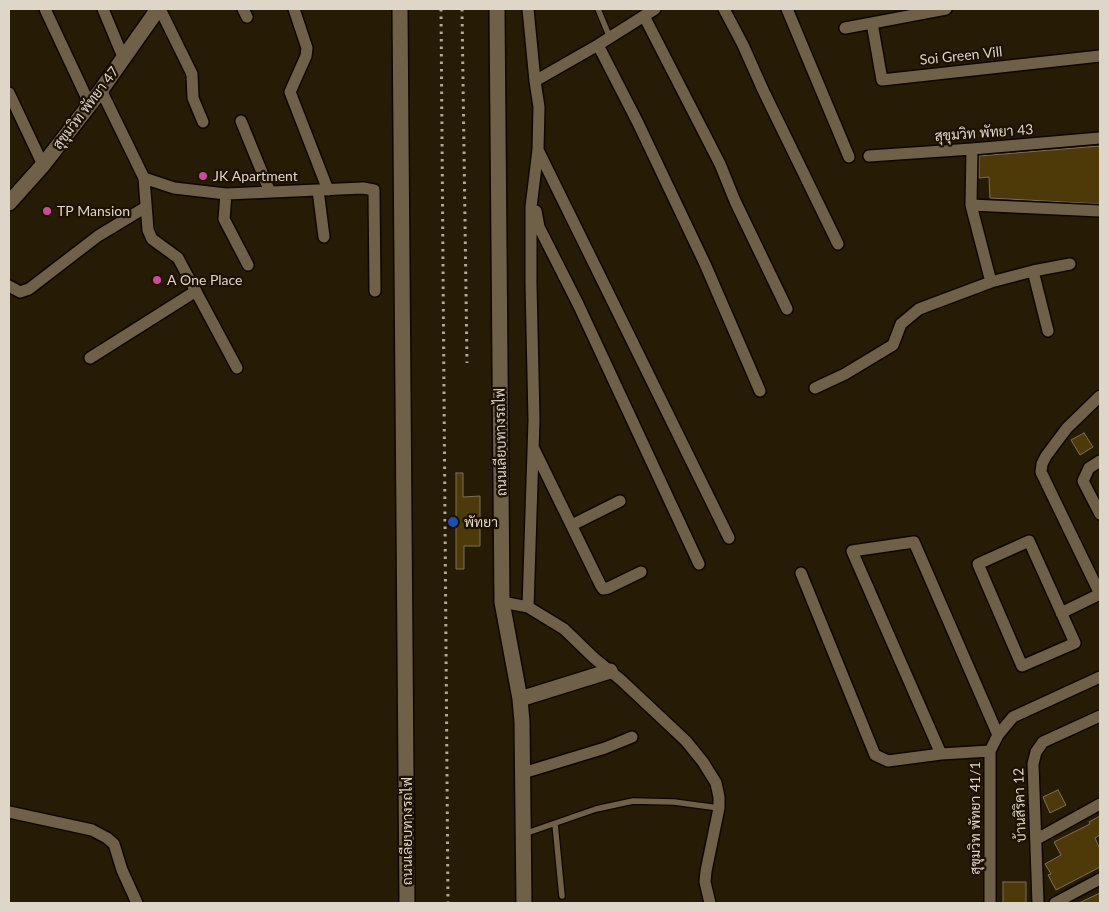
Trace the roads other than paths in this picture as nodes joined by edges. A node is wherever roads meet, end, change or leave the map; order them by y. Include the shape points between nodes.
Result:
1 (45, 9) edge
2 (103, 9) edge
3 (159, 9) edge
4 (294, 9) edge
5 (400, 9) edge
6 (497, 9) edge
7 (528, 9) edge
8 (598, 9) edge
9 (655, 9) edge
10 (724, 9) edge
11 (787, 9) edge
12 (946, 9) edge
13 (644, 16) junction
14 (872, 23) junction
15 (845, 28) dead end
16 (610, 38) junction
17 (598, 46) junction
18 (1100, 56) edge
19 (123, 57) junction
20 (535, 81) junction
21 (102, 90) junction
22 (9, 93) edge
23 (90, 105) junction
24 (241, 121) dead end
25 (203, 122) dead end
26 (1100, 138) edge
27 (972, 149) junction
28 (537, 156) junction
29 (869, 156) dead end
30 (849, 157) dead end
31 (43, 164) junction
32 (144, 178) junction
33 (323, 190) junction
34 (270, 192) junction
35 (226, 194) junction
36 (9, 203) edge
37 (971, 205) junction
38 (146, 207) junction
39 (1100, 211) edge
40 (324, 237) dead end
41 (838, 244) dead end
42 (1070, 264) dead end
43 (248, 265) dead end
44 (1033, 271) junction
45 (992, 282) junction
46 (9, 286) edge
47 (196, 291) junction
48 (375, 291) dead end
49 (787, 309) dead end
50 (1048, 331) dead end
51 (90, 358) dead end
52 (237, 368) dead end
53 (815, 388) dead end
54 (760, 391) dead end
55 (1100, 396) edge
56 (533, 448) junction
57 (1100, 461) edge
58 (620, 501) dead end
59 (1100, 514) edge
60 (572, 526) junction
61 (729, 538) dead end
62 (699, 564) dead end
63 (641, 572) dead end
64 (801, 573) dead end
65 (502, 602) junction
66 (528, 607) junction
67 (1061, 613) junction
68 (610, 671) junction
69 (1100, 677) edge
70 (520, 700) junction
71 (1100, 716) edge
72 (998, 735) junction
73 (632, 736) dead end
74 (990, 751) junction
75 (941, 754) junction
76 (523, 773) junction
77 (1100, 804) edge
78 (719, 808) junction
79 (9, 812) edge
80 (555, 824) junction
81 (524, 834) junction
82 (1037, 839) junction
83 (1100, 879) edge
84 (562, 896) dead end
85 (137, 903) edge
86 (407, 903) edge
87 (524, 903) edge
88 (710, 903) edge
89 (990, 903) edge
90 (1038, 903) edge
91 (1055, 903) edge

1 - 23 street
2 - 19 street
3 - 19 street, สุขุมวิท พัทยา 47
3 - 25 street via 192,74 193,98
4 - 33 street via 307,48 290,92
5 - 86 street, ถนนเลียบทางรถไฟ
6 - 65 street, ถนนเลียบทางรถไฟ
7 - 20 street
8 - 16 lane
9 - 13 street
10 - 41 street
11 - 30 street
12 - 14 street
13 - 16 street
13 - 49 street via 720,164
14 - 15 street
14 - 18 street, Soi Green Vill via 882,80
16 - 17 street
17 - 20 street
17 - 54 street via 684,220
19 - 21 street, สุขุมวิท พัทยา 47
20 - 28 street via 539,107
21 - 23 street, สุขุมวิท พัทยา 47
21 - 32 street
22 - 31 street
23 - 31 street, สุขุมวิท พัทยา 47
24 - 34 street
26 - 27 street, สุขุมวิท พัทยา 43
27 - 29 street, สุขุมวิท พัทยา 43
27 - 37 street
28 - 56 street via 531,207
28 - 61 street
28 - 62 street via 536,213 539,227
31 - 36 street, สุขุมวิท พัทยา 47
32 - 35 street via 174,188
32 - 38 street
33 - 34 street
33 - 40 street
33 - 48 street via 374,190
34 - 35 street
35 - 43 street via 224,219
37 - 39 street
37 - 45 street
38 - 46 street via 98,236 29,289 20,292
38 - 47 street via 152,239 178,258
42 - 44 street
44 - 45 street
44 - 50 street
45 - 53 street via 919,309 901,324 893,345
47 - 51 street
47 - 52 street
55 - 67 street via 1067,428 1042,464 1041,472 1100,594
56 - 60 street
56 - 66 street
57 - 59 street via 1089,468 1083,480
58 - 60 street
60 - 63 street via 601,586 604,588
64 - 75 street via 875,755 888,761
65 - 66 street
65 - 70 street, ถนนเลียบทางรถไฟ
66 - 68 street via 564,629
67 - 67 street via 1075,643 1022,666 978,564 1029,541
68 - 70 street
68 - 78 street via 686,741 703,762 716,783
69 - 72 street, สุขุมวิท พัทยา 41/1 via 1013,717
70 - 76 street, ถนนเลียบทางรถไฟ
71 - 82 street, บ้านสิริคา 12 via 1042,742 1036,752 1033,764
72 - 74 street, สุขุมวิท พัทยา 41/1
72 - 75 street via 914,542 852,551
73 - 76 street via 605,748
74 - 75 street
74 - 89 street, สุขุมวิท พัทยา 41/1
76 - 81 street, ถนนเลียบทางรถไฟ
77 - 82 street
78 - 80 lane via 674,802 633,802 596,809
78 - 88 street via 706,871
79 - 85 street via 92,830 107,838 114,844
80 - 81 lane
80 - 84 lane
81 - 87 street, ถนนเลียบทางรถไฟ
82 - 90 street, บ้านสิริคา 12
83 - 91 street

